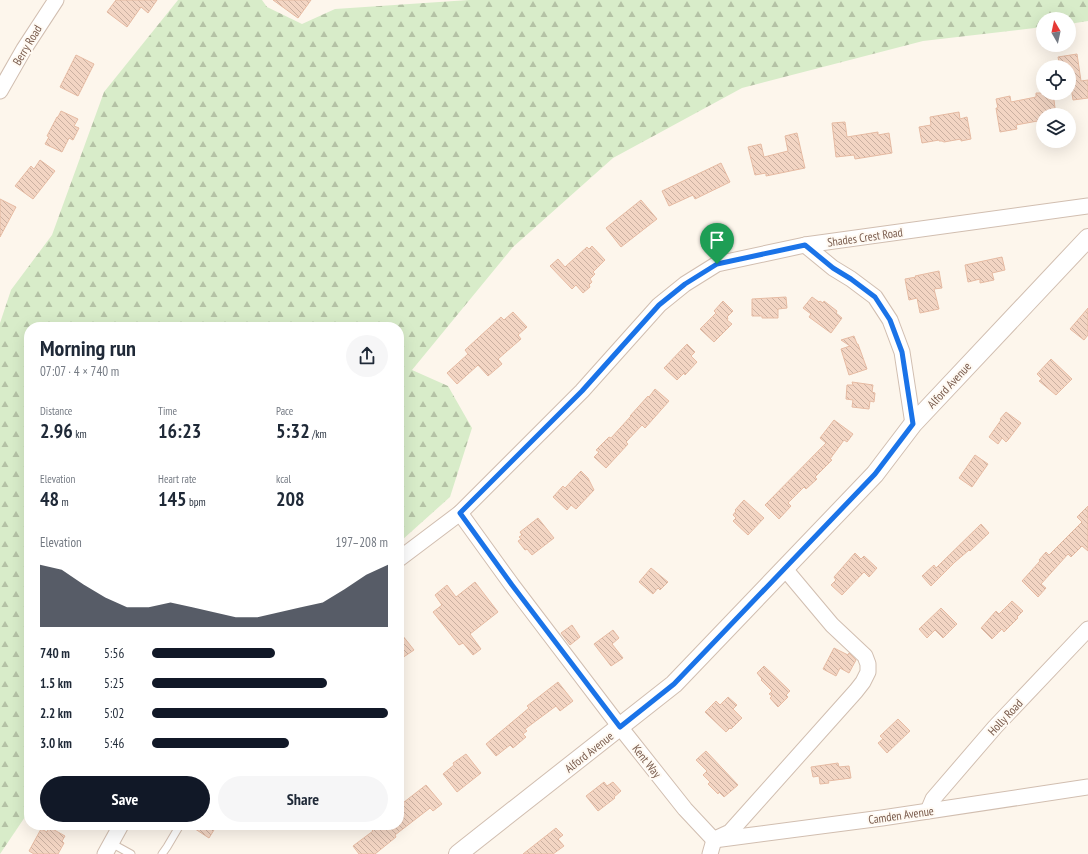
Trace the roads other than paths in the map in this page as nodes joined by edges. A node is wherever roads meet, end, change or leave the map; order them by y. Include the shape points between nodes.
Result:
1 (56, 0) edge
2 (0, 91) edge
3 (1088, 206) edge
4 (1088, 238) edge
5 (805, 245) junction
6 (913, 424) junction
7 (460, 513) junction
8 (404, 555) edge
9 (785, 569) junction
10 (1088, 629) edge
11 (620, 727) junction
12 (1088, 787) edge
13 (928, 811) junction
14 (118, 830) edge
15 (177, 830) edge
16 (712, 847) edge
17 (108, 849) edge
18 (131, 854) edge
19 (162, 854) edge
20 (458, 854) edge

1 - 2 street, Berry Road
3 - 5 street, Shades Crest Road
4 - 6 street, Alford Avenue
5 - 6 street via 875,297 890,320 902,352
5 - 7 street, Shades Crest Road via 717,264 685,284 659,305 582,391
6 - 9 street, Alford Avenue via 875,474
7 - 8 street, Shades Crest Road
7 - 11 street, Kent Way
9 - 11 street, Alford Avenue via 674,684
9 - 16 street via 832,624 865,656 868,672 856,692 730,832
10 - 13 street, Holly Road via 995,728 934,798
11 - 16 street, Kent Way
11 - 20 street, Alford Avenue
12 - 13 street, Camden Avenue
13 - 16 street, Camden Avenue
14 - 17 street
15 - 19 lane
17 - 18 lane

